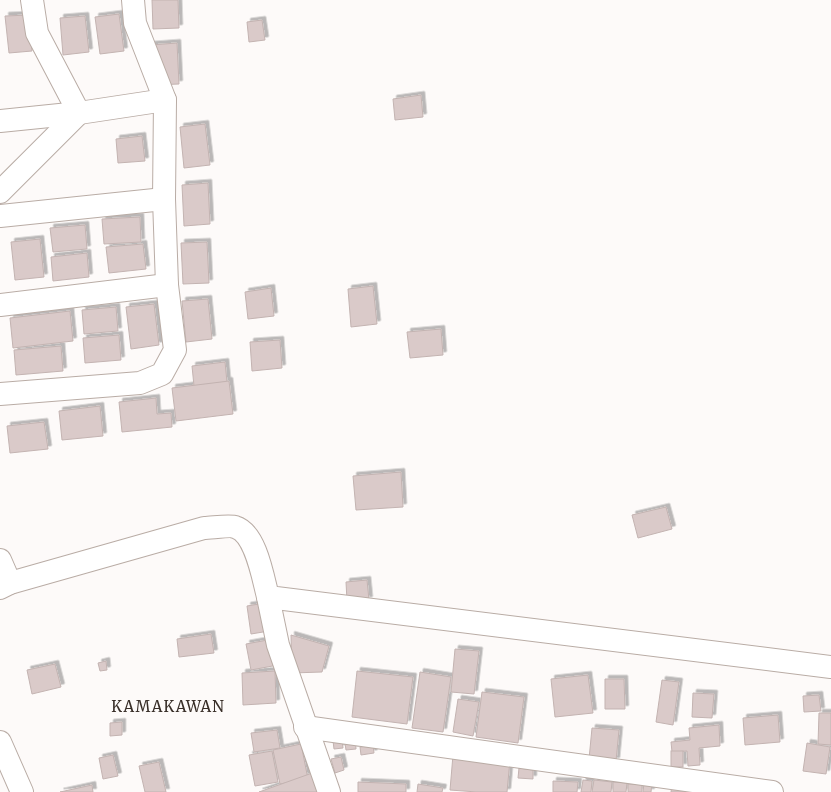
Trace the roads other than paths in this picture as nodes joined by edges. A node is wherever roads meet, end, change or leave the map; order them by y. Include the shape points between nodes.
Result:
1 (32, 0) edge
2 (133, 0) edge
3 (165, 100) junction
4 (79, 113) junction
5 (0, 121) edge
6 (0, 192) edge
7 (164, 199) junction
8 (0, 216) edge
9 (167, 285) junction
10 (0, 305) edge
11 (0, 394) edge
12 (0, 560) edge
13 (5, 586) edge
14 (268, 597) junction
15 (831, 667) edge
16 (305, 727) junction
17 (0, 742) edge
18 (22, 792) edge
19 (329, 792) edge
20 (772, 792) edge

1 - 4 street via 37,33
2 - 3 street via 135,23
3 - 4 street
3 - 7 street
4 - 5 street
4 - 6 street
7 - 8 street
7 - 9 street
9 - 10 street
9 - 11 street via 175,350 162,374 140,383
12 - 13 street
13 - 14 street via 204,528 235,527 248,535 255,548
14 - 15 street
14 - 16 street via 278,645
16 - 19 street
16 - 20 street
17 - 18 street

